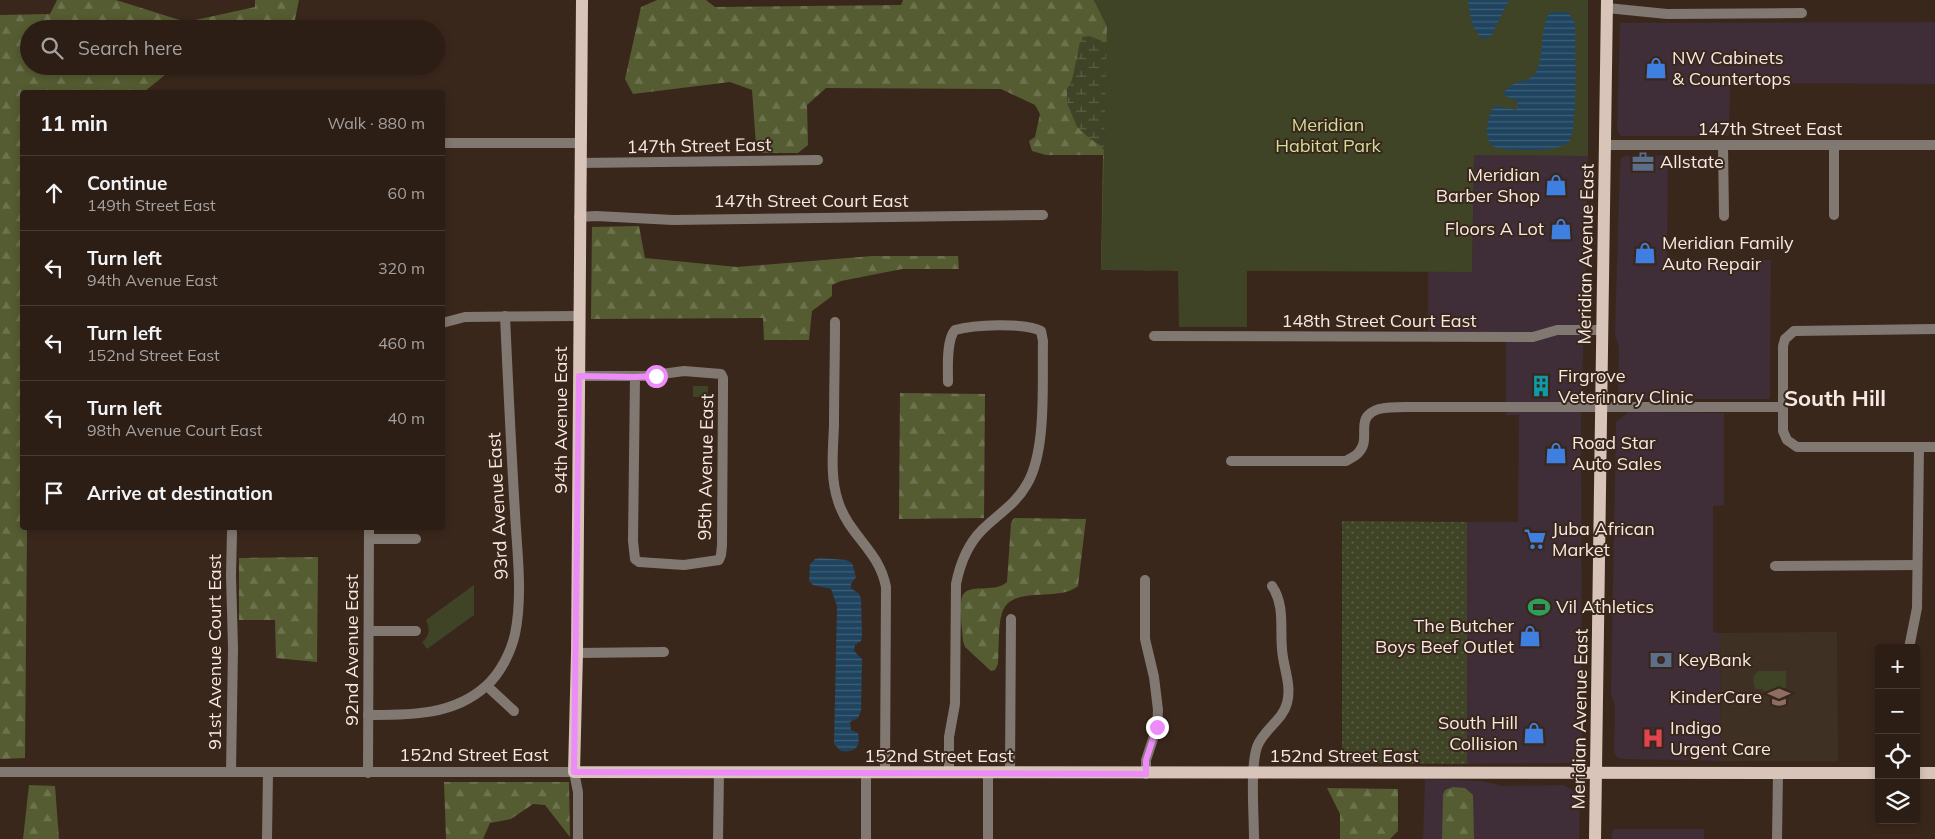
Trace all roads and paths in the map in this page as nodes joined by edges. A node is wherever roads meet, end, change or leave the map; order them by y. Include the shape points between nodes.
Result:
1 (582, 0) edge
2 (1607, 4) edge
3 (1802, 13) dead end
4 (445, 143) edge
5 (581, 143) junction
6 (1605, 145) junction
7 (1723, 145) junction
8 (1834, 145) junction
9 (1935, 145) edge
10 (818, 160) dead end
11 (580, 163) junction
12 (1043, 215) dead end
13 (1834, 215) dead end
14 (1724, 216) dead end
15 (579, 217) junction
16 (505, 316) junction
17 (579, 316) junction
18 (445, 322) edge
19 (835, 322) dead end
20 (1935, 329) edge
21 (1603, 330) junction
22 (1154, 336) dead end
23 (579, 376) junction
24 (635, 377) junction
25 (948, 382) dead end
26 (1602, 408) junction
27 (1783, 408) junction
28 (1919, 447) junction
29 (1935, 447) edge
30 (1231, 461) dead end
31 (369, 530) edge
32 (232, 532) dead end
33 (416, 538) dead end
34 (369, 539) junction
35 (1917, 565) junction
36 (1775, 566) dead end
37 (1145, 580) dead end
38 (1272, 586) dead end
39 (1011, 619) dead end
40 (368, 631) junction
41 (416, 631) dead end
42 (1910, 644) edge
43 (664, 652) dead end
44 (576, 653) junction
45 (487, 686) junction
46 (514, 712) dead end
47 (368, 715) junction
48 (0, 772) edge
49 (231, 772) junction
50 (268, 772) junction
51 (574, 772) junction
52 (719, 773) junction
53 (866, 773) junction
54 (885, 773) junction
55 (949, 773) junction
56 (988, 773) junction
57 (1010, 773) junction
58 (1597, 773) junction
59 (1778, 773) junction
60 (1875, 773) edge
61 (1920, 773) edge
62 (1935, 773) edge
63 (368, 774) junction
64 (1146, 774) junction
65 (1254, 774) junction
66 (268, 839) edge
67 (578, 839) edge
68 (718, 839) edge
69 (866, 839) edge
70 (988, 839) edge
71 (1254, 839) edge
72 (1596, 839) edge
73 (1777, 839) edge

1 - 5 main road, 94th Avenue East
2 - 3 street via 1667,14
2 - 6 main road, Meridian Avenue East
4 - 5 street
5 - 11 main road, 94th Avenue East
6 - 7 street, 147th Street East
6 - 21 main road, Meridian Avenue East
7 - 8 street, 147th Street East
7 - 14 street
8 - 9 street, 147th Street East
8 - 13 street
10 - 11 street, 147th Street East
11 - 15 main road, 94th Avenue East
12 - 15 street, 147th Street Court East via 673,220
15 - 17 main road, 94th Avenue East
16 - 17 street
16 - 18 street via 465,317
16 - 45 street, 93rd Avenue East via 519,588 515,634 505,660
17 - 23 main road, 94th Avenue East
19 - 54 street via 834,483 842,512 852,530 876,558 886,586
20 - 27 street via 1798,329 1789,334 1783,346
21 - 22 street, 148th Street Court East via 1557,330 1533,337
21 - 26 main road, Meridian Avenue East
23 - 24 street
23 - 44 main road, 94th Avenue East
24 - 24 street, 95th Avenue East via 635,559 639,562 684,564 719,560 723,378 721,374 684,371
25 - 55 street via 951,338 955,330 973,326 1020,326 1041,331 1038,462 1027,486 1014,503 973,540 962,561 956,584 955,704 949,737
26 - 27 street
26 - 30 street via 1382,408 1365,419 1362,448 1346,461
26 - 58 main road, Meridian Avenue East
27 - 28 street via 1783,431 1790,443 1802,447
28 - 29 street
28 - 35 street
31 - 34 street, 92nd Avenue East
32 - 49 street, 91st Avenue Court East
33 - 34 street
34 - 40 street, 92nd Avenue East
35 - 36 street
35 - 42 street via 1916,608
37 - 64 street via 1145,639 1158,710 1157,727 1146,760
38 - 65 street via 1281,612 1288,695 1285,709 1257,746
39 - 57 street
40 - 41 street
40 - 47 street, 92nd Avenue East
43 - 44 street
44 - 51 main road, 94th Avenue East
45 - 46 street
45 - 47 street via 467,700 434,712
47 - 63 street, 92nd Avenue East
48 - 49 street, 152nd Street East
49 - 50 street, 152nd Street East
50 - 63 street, 152nd Street East
50 - 66 street
51 - 52 main road, 152nd Street East
51 - 63 street, 152nd Street East
51 - 67 street, 94th Avenue East via 578,792
52 - 53 main road, 152nd Street East
52 - 68 street
53 - 54 main road, 152nd Street East
53 - 69 street
54 - 55 main road, 152nd Street East
55 - 56 main road, 152nd Street East
56 - 57 main road, 152nd Street East
56 - 70 street
57 - 64 main road, 152nd Street East
58 - 59 main road, 152nd Street East
58 - 65 main road, 152nd Street East
58 - 72 main road, Meridian Avenue East
59 - 60 main road, 152nd Street East
59 - 73 street
61 - 62 main road
64 - 65 main road, 152nd Street East
65 - 71 street

